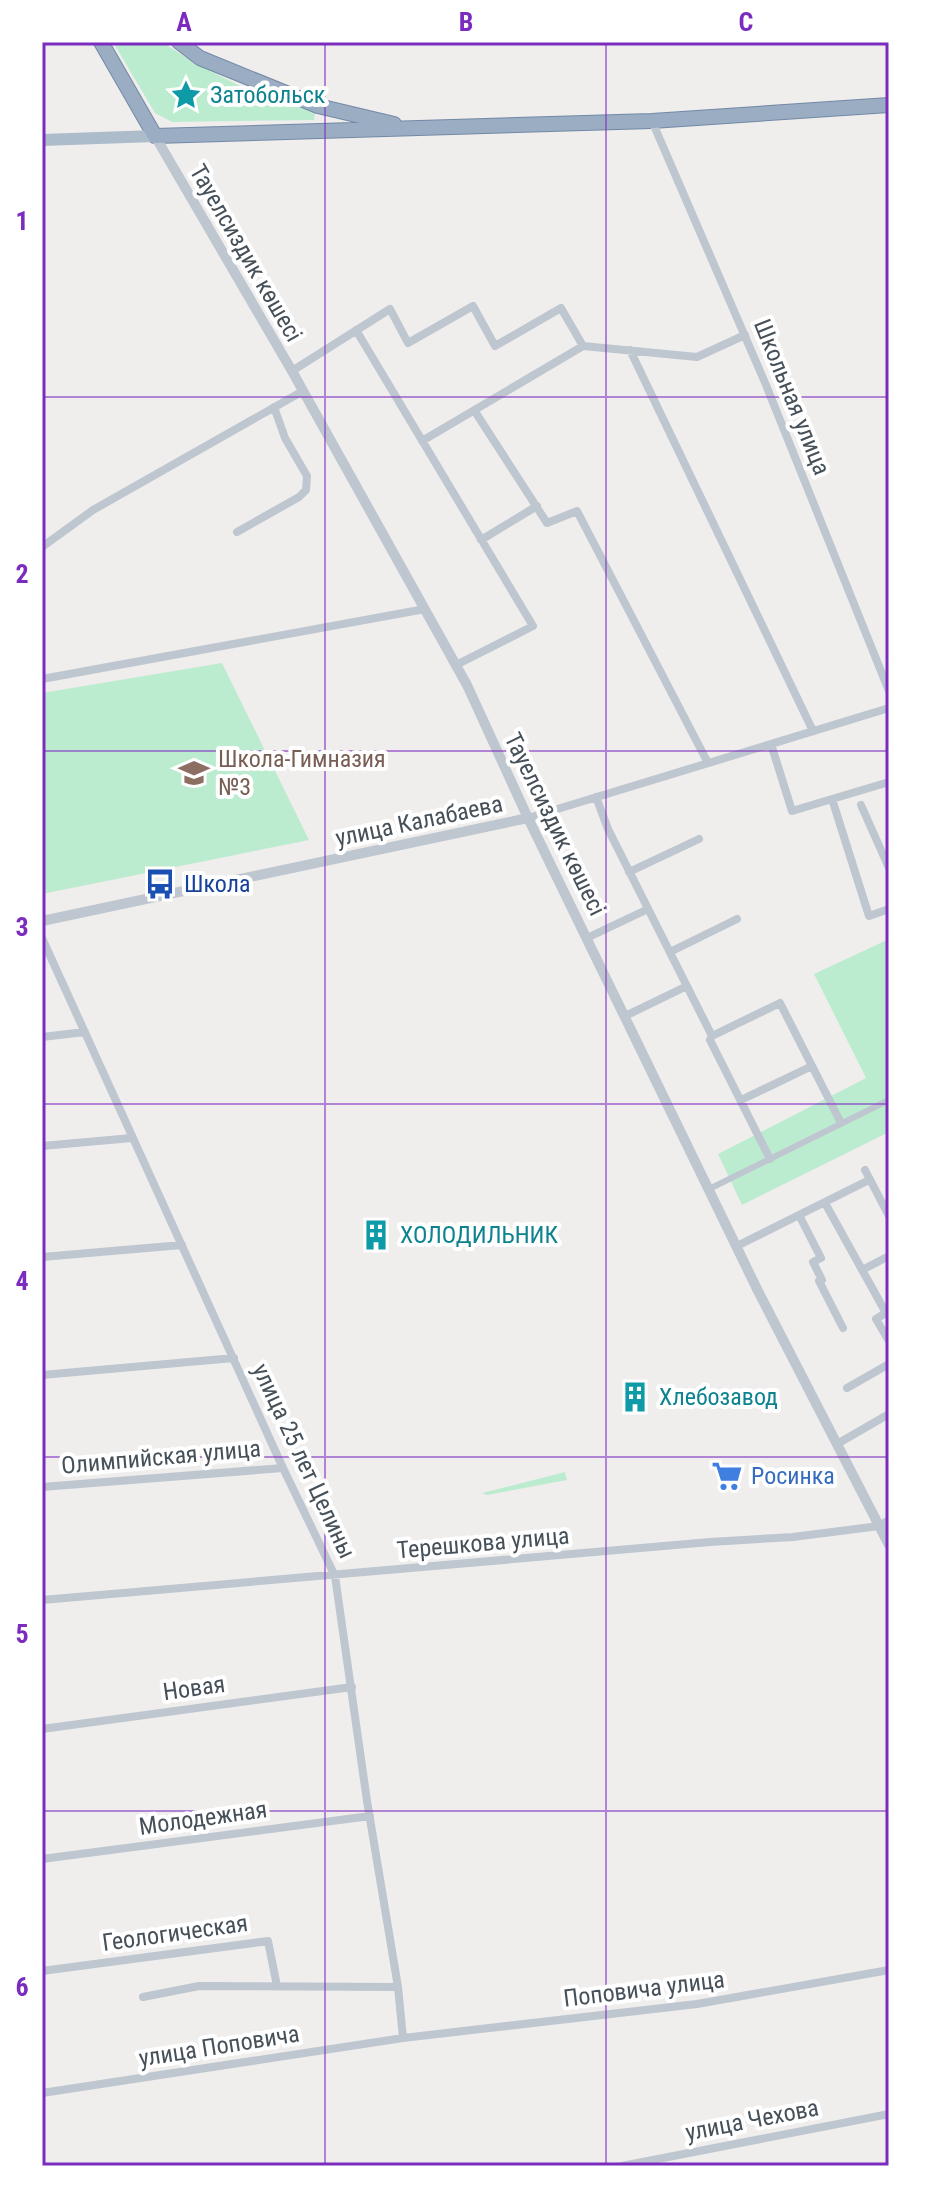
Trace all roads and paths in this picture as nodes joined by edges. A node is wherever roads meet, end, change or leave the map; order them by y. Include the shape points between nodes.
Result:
1 (101, 42) edge
2 (179, 42) edge
3 (889, 105) edge
4 (652, 121) junction
5 (414, 129) junction
6 (155, 136) junction
7 (42, 140) edge
8 (356, 330) junction
9 (745, 335) junction
10 (583, 346) junction
11 (630, 350) junction
12 (292, 371) junction
13 (303, 391) junction
14 (274, 407) junction
15 (474, 410) junction
16 (422, 441) junction
17 (537, 506) junction
18 (237, 532) dead end
19 (481, 540) junction
20 (42, 547) edge
21 (425, 609) junction
22 (456, 665) junction
23 (42, 679) edge
24 (889, 691) edge
25 (889, 708) edge
26 (813, 731) junction
27 (771, 744) junction
28 (708, 763) junction
29 (889, 782) edge
30 (596, 797) junction
31 (832, 799) junction
32 (861, 805) dead end
33 (528, 818) junction
34 (699, 839) dead end
35 (889, 868) edge
36 (629, 872) junction
37 (648, 909) junction
38 (889, 909) edge
39 (737, 919) dead end
40 (42, 921) edge
41 (42, 938) edge
42 (587, 938) junction
43 (670, 952) junction
44 (687, 986) junction
45 (625, 1016) junction
46 (85, 1032) junction
47 (712, 1036) junction
48 (42, 1037) edge
49 (812, 1066) junction
50 (741, 1100) junction
51 (889, 1100) edge
52 (841, 1123) junction
53 (132, 1138) junction
54 (42, 1146) edge
55 (770, 1159) junction
56 (865, 1170) dead end
57 (869, 1180) junction
58 (709, 1189) junction
59 (825, 1203) junction
60 (799, 1215) junction
61 (889, 1216) edge
62 (182, 1245) junction
63 (737, 1246) junction
64 (889, 1256) edge
65 (42, 1257) edge
66 (862, 1270) junction
67 (888, 1312) edge
68 (843, 1328) dead end
69 (889, 1341) edge
70 (234, 1358) junction
71 (889, 1364) edge
72 (42, 1375) edge
73 (847, 1388) dead end
74 (889, 1414) edge
75 (837, 1444) junction
76 (283, 1468) junction
77 (42, 1487) edge
78 (884, 1523) edge
79 (889, 1545) edge
80 (335, 1576) junction
81 (42, 1600) edge
82 (352, 1687) junction
83 (42, 1729) edge
84 (370, 1816) junction
85 (42, 1859) edge
86 (889, 1970) edge
87 (42, 1971) edge
88 (277, 1986) junction
89 (398, 1987) junction
90 (143, 1997) dead end
91 (403, 2038) junction
92 (42, 2093) edge
93 (889, 2114) edge
94 (622, 2166) edge

1 - 6 highway
2 - 5 highway via 200,58 318,106
3 - 4 highway
4 - 5 highway
4 - 9 street, Школьная улица
5 - 6 highway
6 - 7 main road
6 - 12 street, Тауелсиздик көшесі
8 - 10 street via 390,309 408,343 473,306 495,346 561,308
8 - 12 street
8 - 16 street
9 - 11 street via 697,357
9 - 24 street, Школьная улица
10 - 11 street
10 - 15 street
11 - 26 street
12 - 13 street, Тауелсиздик көшесі
13 - 14 street
13 - 21 street, Тауелсиздик көшесі
14 - 18 street via 307,476 306,490
14 - 20 street via 93,510
15 - 16 street
15 - 17 street
16 - 19 street
17 - 19 street
17 - 28 street via 547,523 577,511
19 - 22 street via 533,626
21 - 22 street, Тауелсиздик көшесі
21 - 23 street
22 - 33 street, Тауелсиздик көшесі
25 - 26 street, улица Калабаева
26 - 27 street, улица Калабаева
27 - 28 street, улица Калабаева
27 - 31 street via 792,811
28 - 30 street, улица Калабаева
29 - 31 street
30 - 33 street, улица Калабаева
30 - 36 street
31 - 38 street via 869,916
32 - 35 street
33 - 40 street, улица Калабаева
33 - 42 street, Тауелсиздик көшесі
34 - 36 street
36 - 37 street
37 - 42 street
37 - 43 street
39 - 43 street
41 - 46 street, улица 25 лет Целины
42 - 45 street, Тауелсиздик көшесі
43 - 44 street
44 - 45 street
44 - 47 street
45 - 58 street, Тауелсиздик көшесі
46 - 48 street
46 - 53 street, улица 25 лет Целины
47 - 49 street via 780,1003
47 - 50 street
49 - 50 street
49 - 52 street
50 - 55 street
51 - 52 street
52 - 55 street
53 - 54 street
53 - 62 street, улица 25 лет Целины
55 - 58 street
56 - 57 street
57 - 59 street
57 - 61 street
58 - 63 street, Тауелсиздик көшесі
59 - 60 street
59 - 66 street
60 - 63 street
60 - 68 street via 821,1258 813,1262 819,1281
62 - 65 street
62 - 70 street, улица 25 лет Целины
63 - 75 street, Тауелсиздик көшесі
64 - 66 street
66 - 67 street
67 - 69 street via 876,1319
70 - 72 street
70 - 76 street, улица 25 лет Целины
71 - 73 street
74 - 75 street
75 - 78 street, Тауелсиздик көшесі
76 - 77 street, Олимпийская улица
76 - 80 street, улица 25 лет Целины
78 - 79 street, Тауелсиздик көшесі
78 - 80 street, Терешкова улица via 793,1537
80 - 81 street, Терешкова улица
80 - 82 street, улица 25 лет Целины
82 - 83 street, Новая
82 - 84 street, улица 25 лет Целины
84 - 85 street, Молодежная
84 - 89 street, улица 25 лет Целины
86 - 91 street, Поповича улица via 697,2004
87 - 88 street, Геологическая via 268,1941
88 - 89 street
88 - 90 street via 199,1986
89 - 91 street, улица 25 лет Целины
91 - 92 street, улица Поповича
93 - 94 street, улица Чехова

